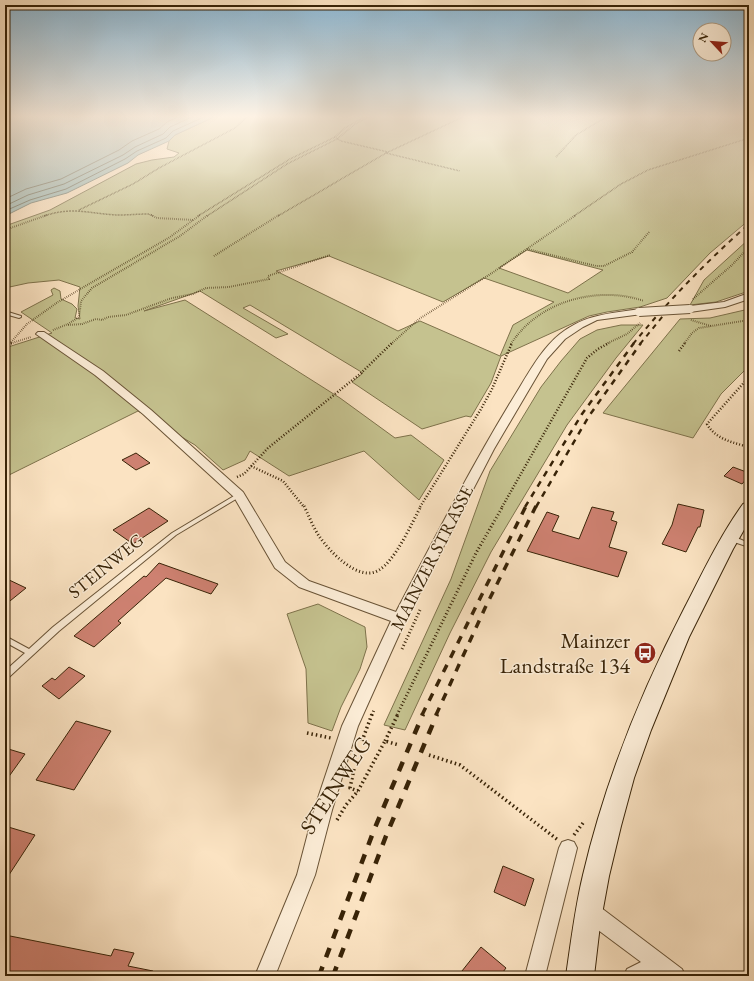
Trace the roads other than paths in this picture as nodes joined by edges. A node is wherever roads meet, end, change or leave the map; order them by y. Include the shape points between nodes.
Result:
1 (749, 296) edge
2 (5, 312) edge
3 (19, 317) dead end
4 (41, 334) road end
5 (239, 494) junction
6 (749, 508) edge
7 (730, 538) junction
8 (749, 545) edge
9 (399, 619) junction
10 (5, 639) edge
11 (30, 653) junction
12 (5, 676) edge
13 (572, 840) road end
14 (590, 911) junction
15 (659, 964) junction
16 (265, 976) edge
17 (535, 976) edge
18 (580, 976) edge
19 (634, 976) edge
20 (675, 976) edge

1 - 9 street, MAINZER STRASSE, bridge via 725,304 688,310 639,312 595,318 562,337 543,358 488,449
2 - 3 lane
4 - 5 street via 99,373
5 - 9 street via 280,565 304,584
5 - 11 lane, STEINWEG via 174,534
6 - 7 main road
7 - 8 lane
7 - 14 main road via 668,662 636,737 606,831
9 - 16 street, MAINZER STRASSE via 350,726 323,810 306,875
10 - 11 lane
11 - 12 lane, STEINWEG
13 - 17 street
14 - 15 street
14 - 18 main road
15 - 19 street
15 - 20 street

